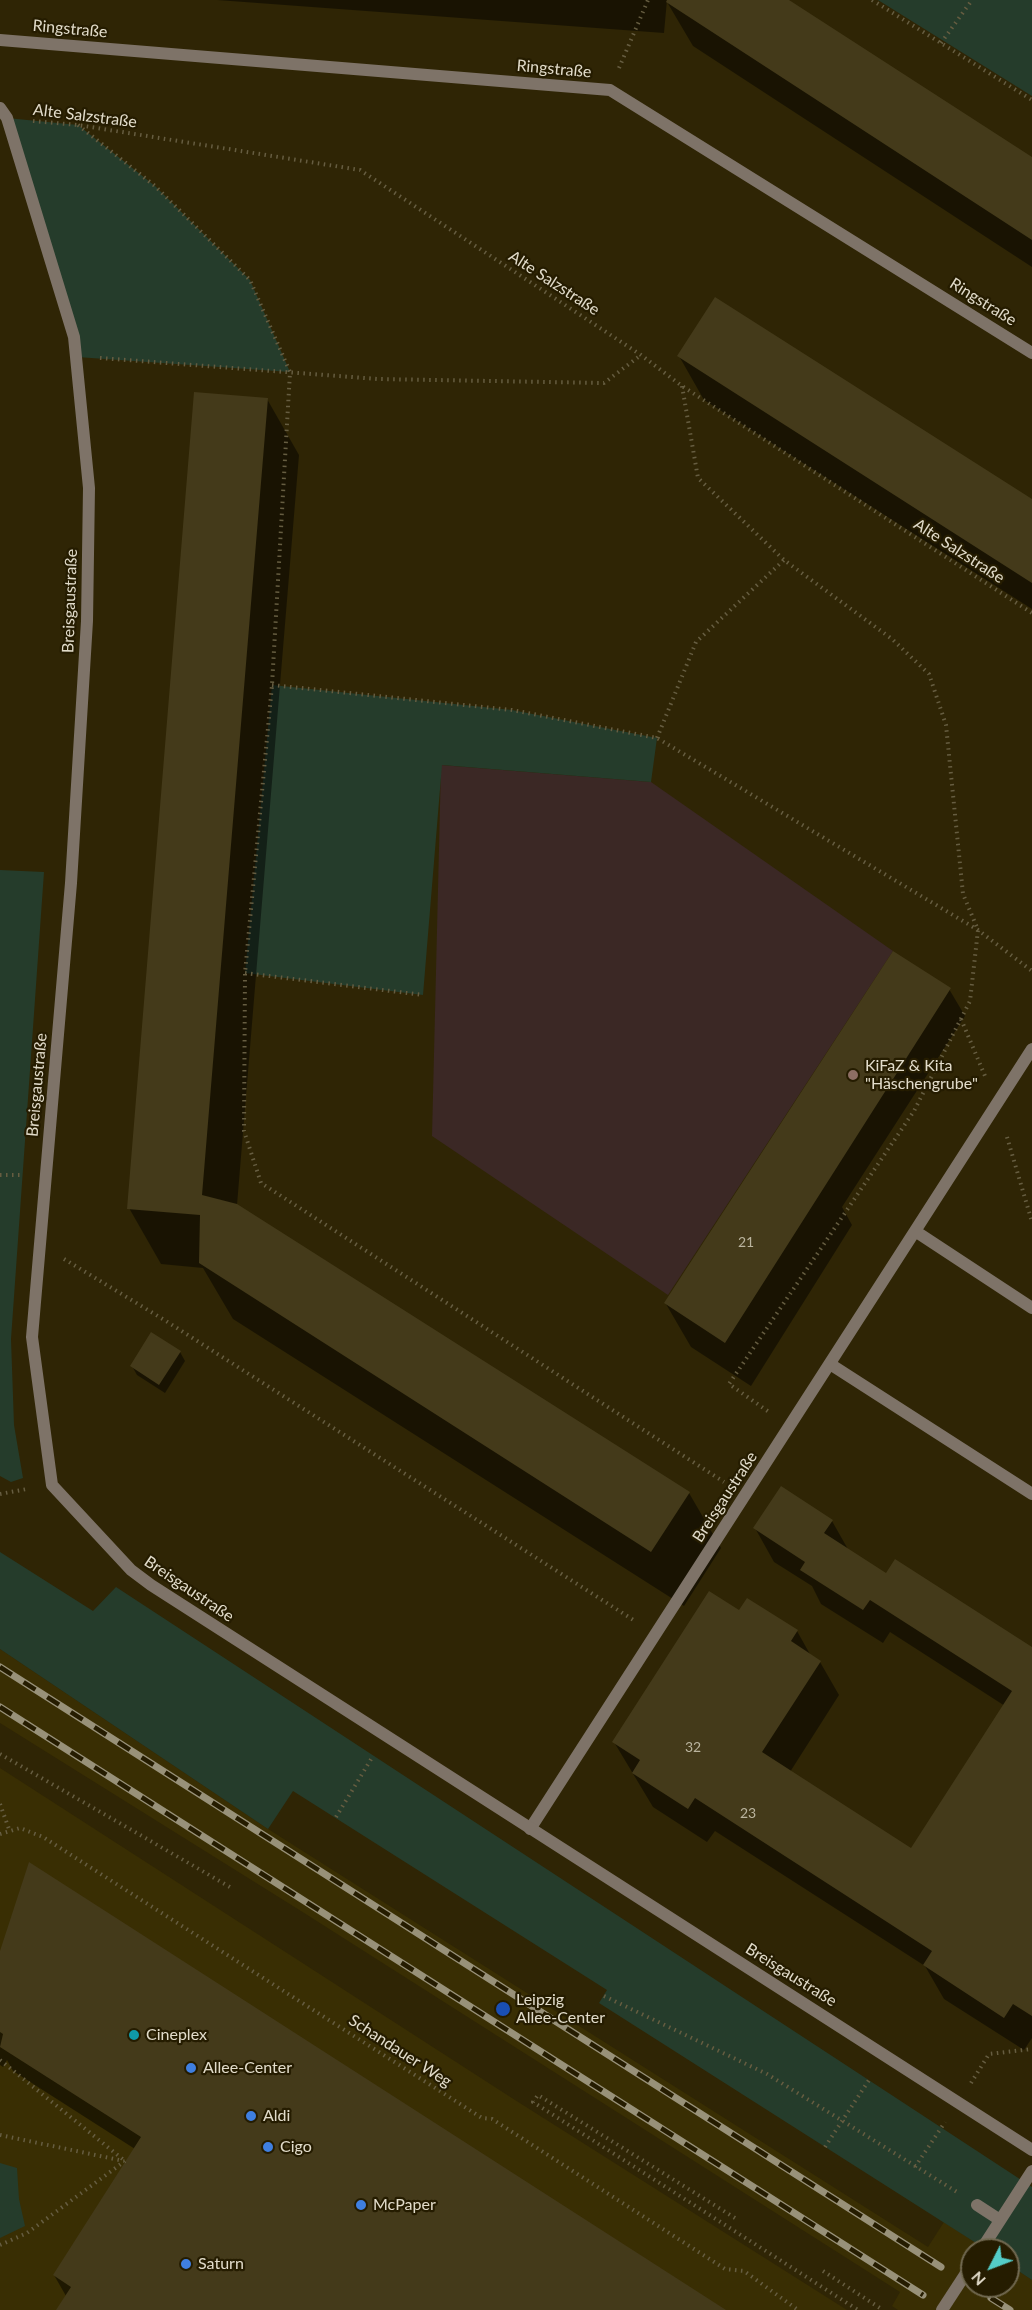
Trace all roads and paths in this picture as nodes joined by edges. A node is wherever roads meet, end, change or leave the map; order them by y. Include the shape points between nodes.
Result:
1 (648, 0) edge
2 (872, 0) edge
3 (972, 0) edge
4 (0, 40) edge
5 (941, 43) junction
6 (610, 90) junction
7 (1032, 100) edge
8 (3, 113) edge
9 (78, 125) junction
10 (1032, 352) edge
11 (641, 355) junction
12 (77, 357) junction
13 (290, 372) junction
14 (682, 386) junction
15 (784, 560) junction
16 (1032, 614) edge
17 (272, 685) junction
18 (657, 738) junction
19 (978, 930) junction
20 (1032, 971) edge
21 (245, 974) junction
22 (423, 995) dead end
23 (1032, 1049) edge
24 (915, 1231) junction
25 (40, 1245) junction
26 (1032, 1308) edge
27 (830, 1364) junction
28 (790, 1426) junction
29 (1032, 1494) edge
30 (745, 1495) junction
31 (656, 1634) junction
32 (385, 1736) junction
33 (0, 1754) edge
34 (0, 1804) edge
35 (336, 1817) dead end
36 (9, 1829) junction
37 (530, 1829) junction
38 (0, 1834) edge
39 (230, 1887) dead end
40 (604, 1996) dead end
41 (1032, 2049) edge
42 (885, 2055) junction
43 (0, 2060) edge
44 (958, 2103) junction
45 (843, 2121) junction
46 (0, 2135) edge
47 (825, 2147) dead end
48 (1032, 2150) edge
49 (125, 2161) junction
50 (915, 2167) junction
51 (1032, 2171) edge
52 (977, 2205) joint
53 (735, 2218) dead end
54 (1000, 2220) junction
55 (989, 2238) edge
56 (0, 2245) edge
57 (823, 2271) dead end
58 (960, 2282) edge
59 (798, 2310) edge
60 (858, 2310) edge
61 (883, 2310) edge
62 (942, 2310) edge

1 - 6 path
2 - 5 path
3 - 5 path
4 - 6 street, Ringstraße
5 - 7 path
6 - 10 street, Ringstraße
8 - 9 path, Alte Salzstraße
8 - 12 street, Breisgaustraße
9 - 11 path, Alte Salzstraße via 360,170
9 - 13 path via 155,186 250,280
11 - 13 path via 604,383 378,379
11 - 14 path, Alte Salzstraße
12 - 13 path
12 - 25 street, Breisgaustraße via 89,488 87,621 71,883
13 - 17 path
14 - 15 path via 698,478
14 - 16 path, Alte Salzstraße
15 - 18 path via 696,642
15 - 19 path via 892,639 929,674 946,725 963,894
17 - 18 path via 512,710
17 - 21 path
18 - 19 path
19 - 20 path
19 - 28 path via 970,1001 914,1111 729,1384
21 - 22 path
21 - 30 path via 244,1131 261,1183
23 - 24 street, Breisgaustraße
24 - 26 street
24 - 27 street, Breisgaustraße
25 - 31 path via 166,1321
25 - 32 street, Breisgaustraße via 32,1337 52,1485 131,1570
27 - 28 street, Breisgaustraße
27 - 29 street
28 - 30 street, Breisgaustraße
30 - 31 street, Breisgaustraße
31 - 37 street, Breisgaustraße
32 - 35 path
32 - 37 street, Breisgaustraße
33 - 39 path
34 - 36 path
36 - 38 path
36 - 59 path, Schandauer Weg via 26,1829 43,1837 482,2118 492,2119 725,2269 744,2271
37 - 42 street, Breisgaustraße
40 - 45 path via 767,2074
41 - 44 path via 989,2054
42 - 44 street, Breisgaustraße
42 - 45 path
43 - 49 path
44 - 48 street, Breisgaustraße
44 - 50 path
45 - 47 path
45 - 50 path
46 - 49 path
49 - 56 path via 27,2233
50 - 52 path
51 - 54 street
52 - 54 street
53 - 60 path via 538,2094 533,2103
54 - 55 street
57 - 61 path
58 - 62 street, bridge

